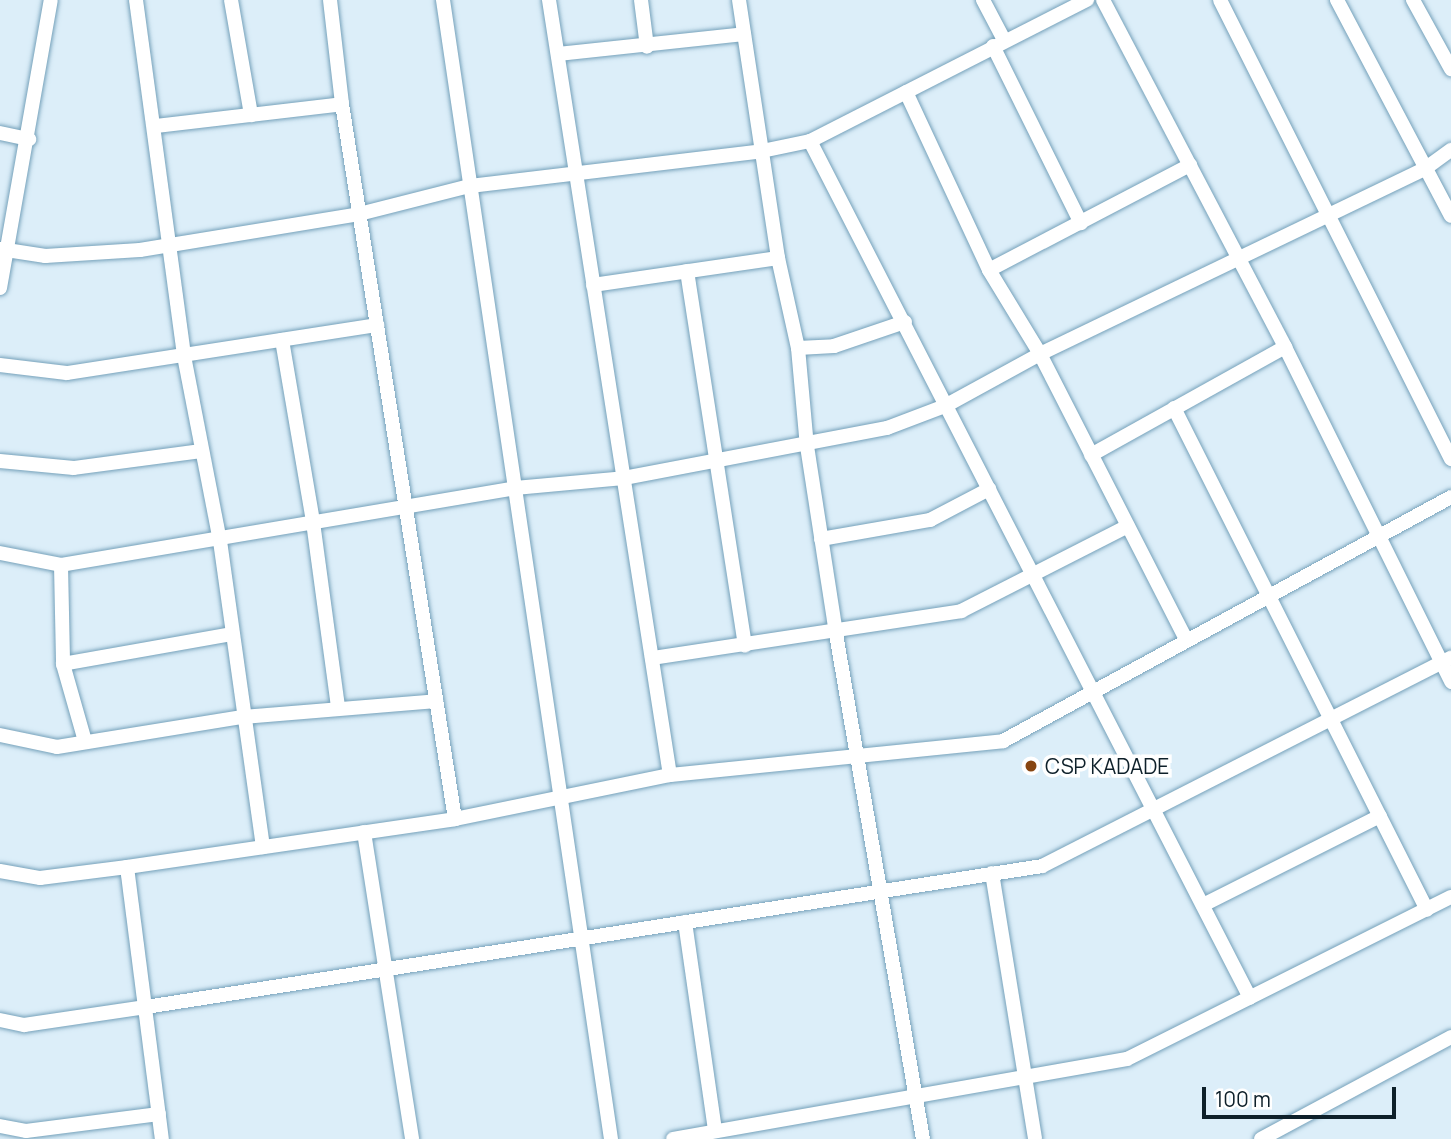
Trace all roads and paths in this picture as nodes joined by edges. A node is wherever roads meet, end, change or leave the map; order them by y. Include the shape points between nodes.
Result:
1 (51, 0) edge
2 (136, 0) edge
3 (231, 0) edge
4 (330, 0) edge
5 (443, 0) edge
6 (550, 0) edge
7 (641, 0) edge
8 (739, 0) edge
9 (984, 0) edge
10 (1087, 0) edge
11 (1102, 0) edge
12 (1220, 0) edge
13 (1337, 0) edge
14 (1413, 0) edge
15 (744, 34) junction
16 (998, 43) junction
17 (647, 47) junction
18 (558, 54) junction
19 (1451, 69) edge
20 (906, 92) junction
21 (342, 104) junction
22 (251, 115) junction
23 (156, 126) junction
24 (0, 134) edge
25 (29, 139) junction
26 (810, 141) junction
27 (1451, 150) edge
28 (762, 151) junction
29 (1190, 165) junction
30 (1426, 168) junction
31 (576, 172) junction
32 (470, 186) junction
33 (359, 214) junction
34 (1325, 215) junction
35 (1451, 216) edge
36 (1081, 223) junction
37 (168, 244) junction
38 (4, 250) edge
39 (778, 258) junction
40 (1239, 259) junction
41 (989, 270) junction
42 (687, 271) junction
43 (593, 285) junction
44 (0, 288) edge
45 (905, 322) junction
46 (377, 325) junction
47 (282, 340) junction
48 (1285, 347) junction
49 (797, 348) junction
50 (1040, 354) junction
51 (184, 356) junction
52 (0, 365) edge
53 (946, 406) junction
54 (1174, 408) junction
55 (807, 446) junction
56 (202, 450) junction
57 (1091, 454) junction
58 (1451, 458) edge
59 (0, 461) edge
60 (716, 463) junction
61 (624, 478) junction
62 (515, 488) junction
63 (989, 489) junction
64 (1451, 497) edge
65 (406, 505) junction
66 (313, 522) junction
67 (1128, 526) junction
68 (1380, 536) junction
69 (821, 539) junction
70 (220, 541) junction
71 (0, 553) edge
72 (61, 565) junction
73 (1033, 575) junction
74 (1269, 596) junction
75 (231, 634) junction
76 (836, 634) junction
77 (1186, 641) junction
78 (745, 646) junction
79 (652, 658) junction
80 (1446, 661) edge
81 (63, 664) junction
82 (1451, 682) edge
83 (1093, 692) junction
84 (436, 701) junction
85 (338, 708) junction
86 (243, 718) junction
87 (1331, 719) junction
88 (0, 735) edge
89 (85, 741) junction
90 (856, 754) junction
91 (670, 775) junction
92 (564, 797) junction
93 (1154, 809) junction
94 (1380, 816) junction
95 (455, 819) junction
96 (364, 832) junction
97 (263, 847) junction
98 (127, 867) junction
99 (0, 871) edge
100 (992, 873) junction
101 (883, 890) junction
102 (1451, 897) edge
103 (1202, 905) junction
104 (1427, 910) junction
105 (685, 922) junction
106 (580, 936) junction
107 (386, 969) junction
108 (1250, 998) junction
109 (146, 1007) junction
110 (0, 1020) edge
111 (1451, 1037) edge
112 (1024, 1076) junction
113 (915, 1095) junction
114 (159, 1114) junction
115 (0, 1126) edge
116 (715, 1130) junction
117 (162, 1139) edge
118 (412, 1139) edge
119 (611, 1139) edge
120 (673, 1139) edge
121 (923, 1139) edge
122 (1035, 1139) edge
123 (1261, 1139) edge

1 - 25 street
2 - 23 street
3 - 22 street
4 - 21 street
5 - 32 street
6 - 18 street
7 - 17 street
8 - 15 street
9 - 16 street
10 - 16 street
11 - 29 street
12 - 34 street
13 - 30 street
14 - 19 street
15 - 17 street
15 - 28 street
16 - 20 street
16 - 36 street
17 - 18 street
18 - 31 street
20 - 26 street
20 - 41 street
21 - 22 street
21 - 33 street
22 - 23 street
23 - 37 street
24 - 25 street
25 - 38 street
26 - 28 street
26 - 45 street
27 - 30 street
28 - 31 street
28 - 39 street
29 - 36 street
29 - 40 street
30 - 34 street
30 - 35 street
31 - 32 street
31 - 43 street
32 - 33 street
32 - 62 street
33 - 37 street
33 - 46 street
34 - 40 street
34 - 58 street
36 - 41 street
37 - 38 street via 94,256
37 - 51 street
38 - 44 street
39 - 42 street
39 - 49 street
40 - 48 street
40 - 50 street
41 - 50 street
42 - 43 street
42 - 60 street
43 - 61 street
45 - 49 street via 834,346
45 - 53 street
46 - 47 street
46 - 65 street
47 - 51 street
47 - 66 street via 294,433
48 - 54 street
48 - 68 street
49 - 55 street
50 - 53 street
50 - 57 street
51 - 52 street via 67,373
51 - 56 street
53 - 55 street via 887,428
53 - 63 street
54 - 57 street
54 - 74 street
55 - 60 street
55 - 69 street
56 - 59 street via 75,468
56 - 70 street
57 - 67 street
60 - 61 street
60 - 78 street
61 - 62 street
61 - 79 street
62 - 65 street
62 - 92 street
63 - 69 street via 930,520
63 - 73 street
64 - 68 street
65 - 66 street
65 - 84 street
66 - 70 street
66 - 85 street
67 - 73 street
67 - 77 street
68 - 74 street
68 - 80 street
69 - 76 street
70 - 72 street
70 - 75 street
71 - 72 street
72 - 81 street
73 - 76 street via 961,611
73 - 83 street
74 - 77 street
74 - 87 street
75 - 81 street
75 - 86 street
76 - 78 street
76 - 90 street
77 - 83 street
78 - 79 street
79 - 91 street
80 - 82 street
80 - 87 street
81 - 89 street
83 - 90 street via 1003,741
83 - 93 street
84 - 85 street
84 - 95 street
85 - 86 street
86 - 89 street
86 - 97 street
87 - 93 street
87 - 94 street
88 - 89 street via 57,747
90 - 91 street
90 - 101 street
91 - 92 street
92 - 95 street
92 - 106 street
93 - 100 street via 1042,866
93 - 103 street
94 - 103 street
94 - 104 street
95 - 96 street
96 - 97 street
96 - 107 street
97 - 98 street
98 - 99 street via 40,878
98 - 109 street
100 - 101 street
100 - 112 street
101 - 105 street
101 - 113 street
102 - 104 street
103 - 108 street
104 - 108 street
105 - 106 street
105 - 116 street
106 - 107 street
106 - 119 street
107 - 109 street
107 - 118 street
108 - 112 street via 1127,1059
109 - 110 street via 24,1025
109 - 114 street
111 - 123 street
112 - 113 street
112 - 122 street
113 - 116 street
113 - 121 street
114 - 115 street via 26,1130
114 - 117 street
116 - 120 street

